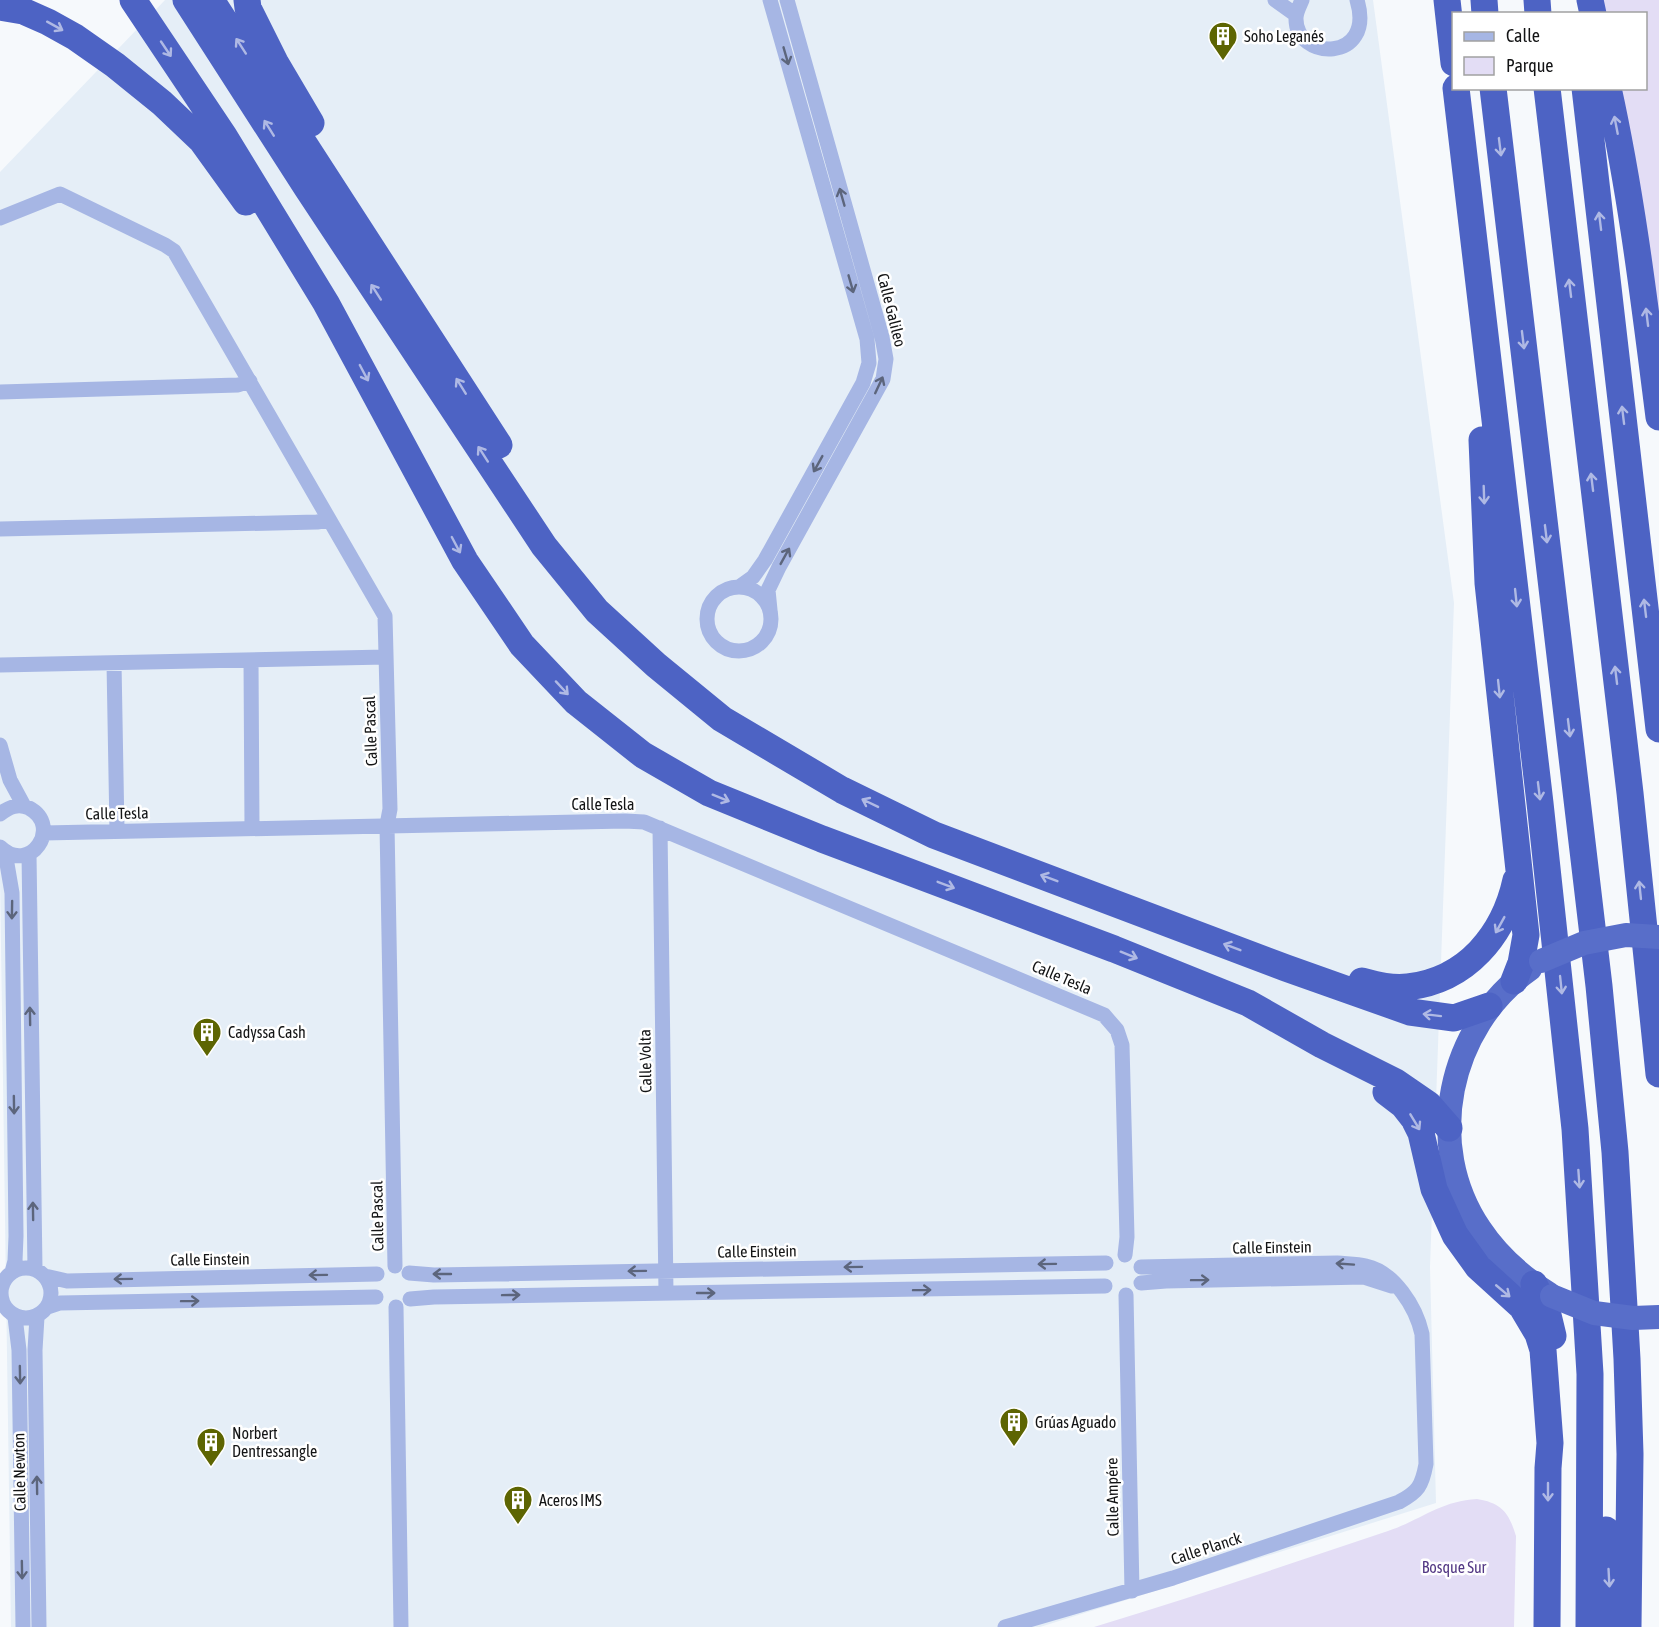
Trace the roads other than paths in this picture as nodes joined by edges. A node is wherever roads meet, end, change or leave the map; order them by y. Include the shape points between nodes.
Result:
1 (133, 0) edge
2 (186, 0) edge
3 (211, 0) edge
4 (247, 0) edge
5 (770, 0) edge
6 (787, 0) edge
7 (1275, 0) edge
8 (1302, 0) edge
9 (1357, 0) edge
10 (1447, 0) edge
11 (0, 7) edge
12 (1296, 15) junction
13 (1452, 45) edge
14 (1456, 90) edge
15 (1493, 90) edge
16 (1547, 90) edge
17 (1585, 90) edge
18 (1608, 90) edge
19 (1467, 185) junction
20 (0, 218) edge
21 (367, 240) junction
22 (326, 303) junction
23 (250, 381) junction
24 (0, 392) edge
25 (1659, 417) edge
26 (329, 520) junction
27 (0, 529) edge
28 (739, 586) junction
29 (770, 610) junction
30 (386, 657) junction
31 (251, 660) junction
32 (114, 663) junction
33 (0, 665) edge
34 (1659, 729) edge
35 (0, 745) edge
36 (825, 779) junction
37 (24, 806) junction
38 (0, 814) edge
39 (387, 825) junction
40 (252, 828) junction
41 (660, 828) junction
42 (117, 831) junction
43 (44, 833) junction
44 (3, 850) edge
45 (29, 854) junction
46 (1519, 870) junction
47 (1659, 938) edge
48 (1286, 968) junction
49 (1514, 981) junction
50 (1489, 1006) junction
51 (1322, 1045) junction
52 (1659, 1074) edge
53 (1449, 1128) junction
54 (1125, 1256) junction
55 (1106, 1263) junction
56 (1141, 1267) junction
57 (402, 1269) junction
58 (666, 1270) junction
59 (12, 1272) junction
60 (40, 1273) junction
61 (377, 1274) junction
62 (1141, 1283) junction
63 (1105, 1286) junction
64 (1396, 1287) junction
65 (1543, 1290) junction
66 (666, 1293) junction
67 (1126, 1295) junction
68 (376, 1297) junction
69 (410, 1299) junction
70 (396, 1307) junction
71 (42, 1312) junction
72 (15, 1317) junction
73 (1659, 1317) edge
74 (1590, 1374) junction
75 (1551, 1443) junction
76 (1415, 1494) joint
77 (1132, 1591) junction
78 (23, 1627) edge
79 (39, 1627) edge
80 (401, 1627) edge
81 (1005, 1627) edge
82 (1547, 1627) edge
83 (1589, 1627) edge
84 (1612, 1627) edge
85 (1628, 1627) edge

1 -> 22 highway via 224,136
36 -> 2 highway via 722,719 597,611 544,546
21 -> 3 highway
4 - 21 highway via 275,62 340,179
5 -> 28 street, Calle Galileo via 867,339 869,363 863,383 765,560 753,577
29 -> 6 street, Calle Galileo via 768,590 883,380 886,359
7 - 12 street
8 - 12 street
9 - 12 street via 1360,27 1341,47 1329,50 1308,43 1299,32
10 - 13 highway
11 -> 22 highway via 23,11 48,22 115,65 162,103 202,141 294,275
14 - 19 highway
15 -> 85 highway via 1599,986 1615,1152 1628,1371
52 -> 16 highway
34 -> 17 highway
25 -> 18 highway via 1642,278
19 -> 46 highway via 1465,242 1481,397 1488,583
19 -> 74 highway via 1559,971 1576,1141
20 - 23 street, Calle Pascal via 60,195 165,244 174,251
36 -> 21 highway via 721,700 602,597 555,533
22 -> 51 highway via 465,561 522,645 576,702 643,755 709,793 1248,1003
23 - 24 street via 238,385
23 - 26 street, Calle Pascal
26 - 27 street
26 - 30 street, Calle Pascal via 385,616
28 - 29 street via 756,592
28 - 29 street via 717,595 707,612 709,632 723,648 748,651 763,642 772,622
30 - 31 street
30 - 39 street, Calle Pascal via 390,809
31 - 32 street
31 - 40 street
32 - 33 street
32 - 42 street
35 - 37 street via 10,780
48 -> 36 highway via 934,835
37 - 38 street via 9,807
37 - 43 street via 35,811
39 - 40 street, Calle Tesla
39 - 41 street, Calle Tesla via 625,821
39 - 57 street, Calle Pascal
40 - 42 street, Calle Tesla
41 - 54 street, Calle Tesla via 1104,1015 1117,1030 1122,1045
41 - 58 street, Calle Volta
42 - 43 street, Calle Tesla
43 - 45 street
44 - 45 street via 22,856
44 -> 59 street via 12,893 16,1236
60 -> 45 street
46 -> 48 highway via 1509,908 1495,934 1450,975 1408,987 1390,987
46 - 49 highway via 1526,935
47 - 49 highway, bridge via 1626,935 1584,943 1541,961
50 -> 48 highway via 1454,1017 1410,1012
49 - 50 highway
50 - 53 highway via 1461,1056 1450,1096
51 - 53 highway via 1396,1082 1428,1104
51 -> 75 highway via 1392,1095 1414,1119 1434,1189 1455,1234 1478,1266 1530,1318 1543,1350
53 - 65 highway via 1452,1158 1469,1212 1494,1248
54 - 55 street via 1119,1255
54 - 56 street
55 -> 58 street, Calle Einstein
55 - 63 street via 1102,1274
56 - 62 street
64 -> 56 street, Calle Einstein via 1374,1269 1337,1263
58 -> 57 street, Calle Einstein via 434,1275
57 - 61 street via 382,1269
57 - 69 street via 414,1286
58 - 66 street, Calle Volta
59 - 60 street via 23,1268
59 - 72 street via 0,1293 6,1310
61 -> 60 street, Calle Einstein via 67,1281
60 - 71 street via 49,1282 52,1295
61 - 68 street via 373,1285
62 -> 64 street, Calle Einstein via 1364,1277
62 - 67 street via 1140,1288
66 -> 63 street
63 - 67 street via 1119,1296
64 - 76 street, Calle Einstein via 1412,1304 1422,1334 1426,1464
65 - 73 highway, bridge via 1594,1313
65 - 75 highway via 1553,1339
69 -> 66 street
67 - 77 street, Calle Ampére
68 - 70 street via 384,1305
71 -> 68 street via 60,1303
69 - 70 street
70 - 80 street
71 - 72 street via 25,1319
79 -> 71 street, Calle Newton via 34,1350
72 -> 78 street, Calle Newton via 19,1350
74 - 83 highway
74 -> 84 highway via 1602,1467
75 -> 82 highway
76 - 77 street, Calle Planck via 1399,1503
77 - 81 street, Calle Planck

